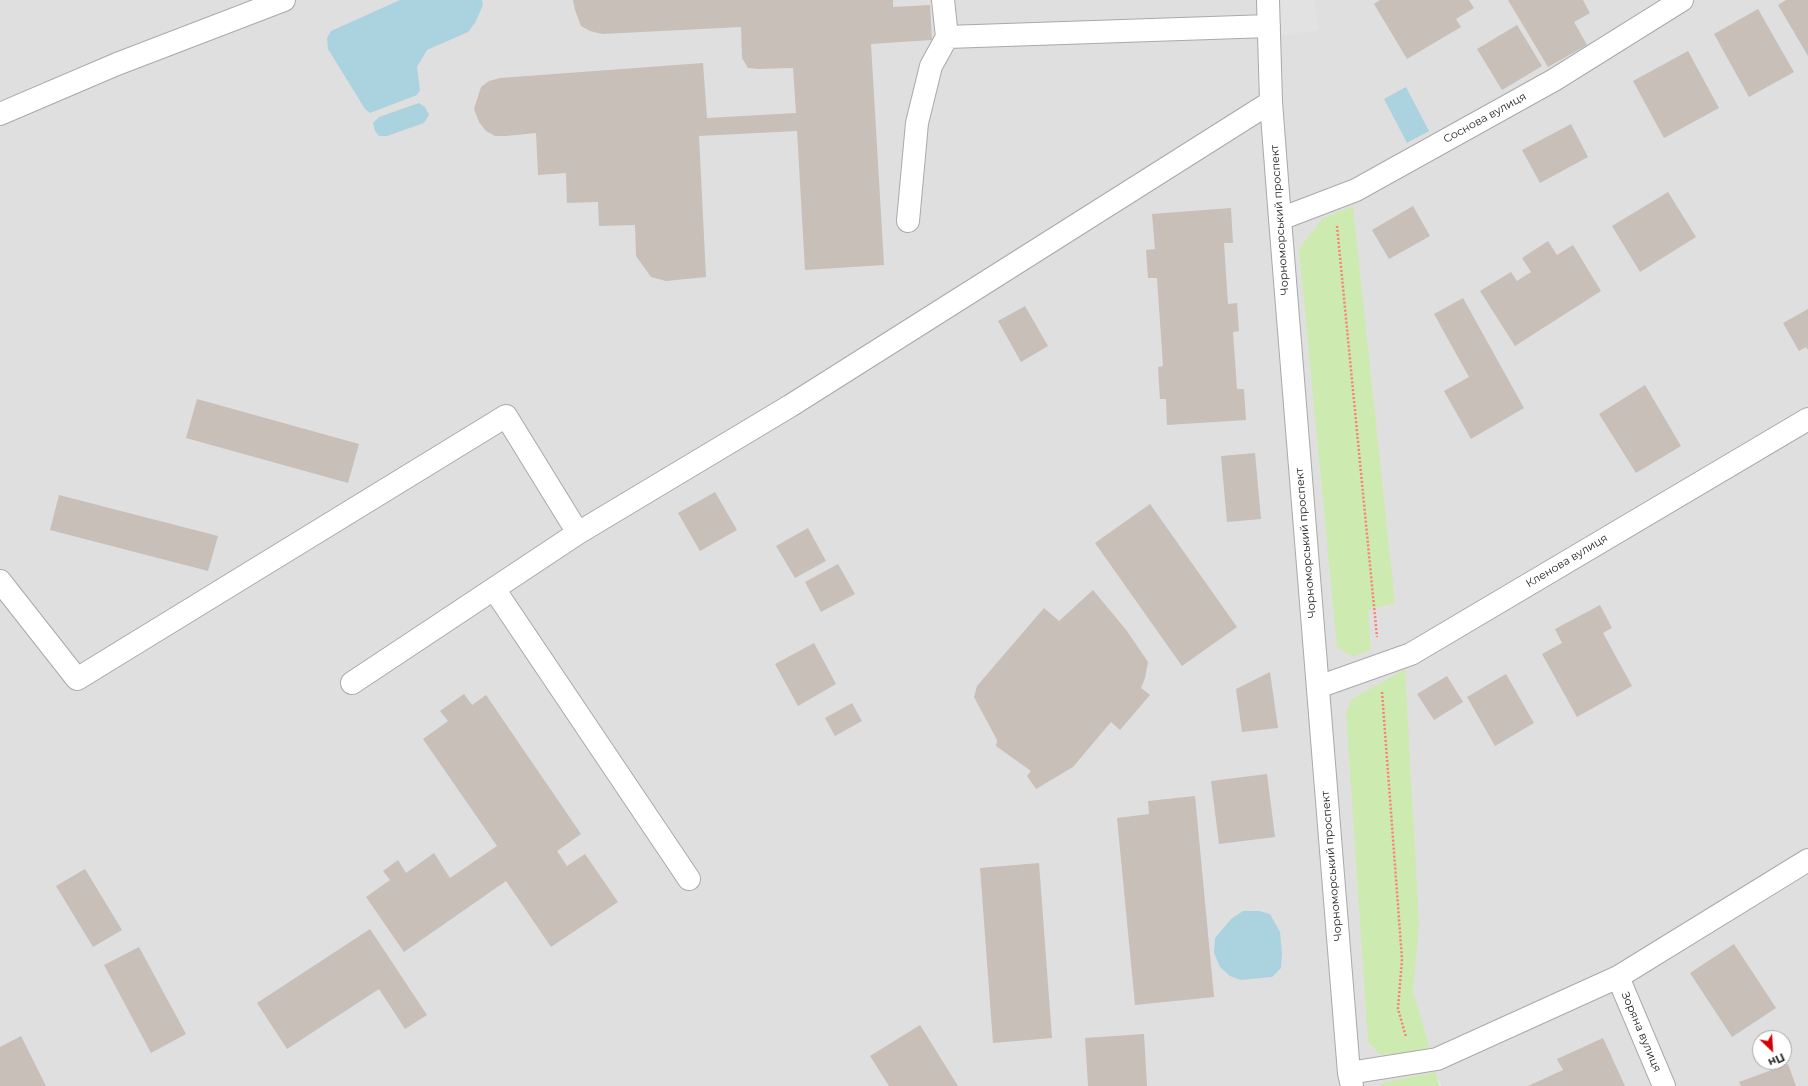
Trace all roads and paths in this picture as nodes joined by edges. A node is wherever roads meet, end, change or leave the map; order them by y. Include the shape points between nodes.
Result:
1 (284, 0) edge
2 (943, 0) edge
3 (1268, 0) edge
4 (1682, 0) edge
5 (1269, 26) junction
6 (947, 36) junction
7 (1271, 102) junction
8 (0, 114) edge
9 (1334, 198) junction
10 (1280, 220) junction
11 (908, 221) dead end
12 (1808, 419) edge
13 (578, 533) junction
14 (0, 581) edge
15 (494, 589) junction
16 (1380, 665) junction
17 (352, 683) dead end
18 (1318, 687) junction
19 (1808, 860) edge
20 (689, 879) dead end
21 (1618, 977) junction
22 (1414, 1063) junction
23 (1350, 1080) edge
24 (1664, 1086) edge

1 - 8 street via 117,64
2 - 6 street
3 - 5 street, Чорноморський проспект
4 - 9 street, Соснова вулиця via 1554,80 1356,190
5 - 6 street
5 - 7 street, Чорноморський проспект
6 - 11 street via 931,66 917,123
7 - 10 street, Чорноморський проспект
7 - 13 street via 790,406
9 - 10 street, Соснова вулиця
9 - 16 path
10 - 18 street, Чорноморський проспект
12 - 16 street, Кленова вулиця via 1411,654
13 - 14 street via 506,416 77,679
13 - 15 street
15 - 17 street
15 - 20 street
16 - 18 street, Кленова вулиця
16 - 22 path via 1402,959 1398,1009
18 - 23 street, Чорноморський проспект
19 - 21 street
21 - 22 street via 1437,1059
21 - 24 street, Зоряна вулиця
22 - 23 street

